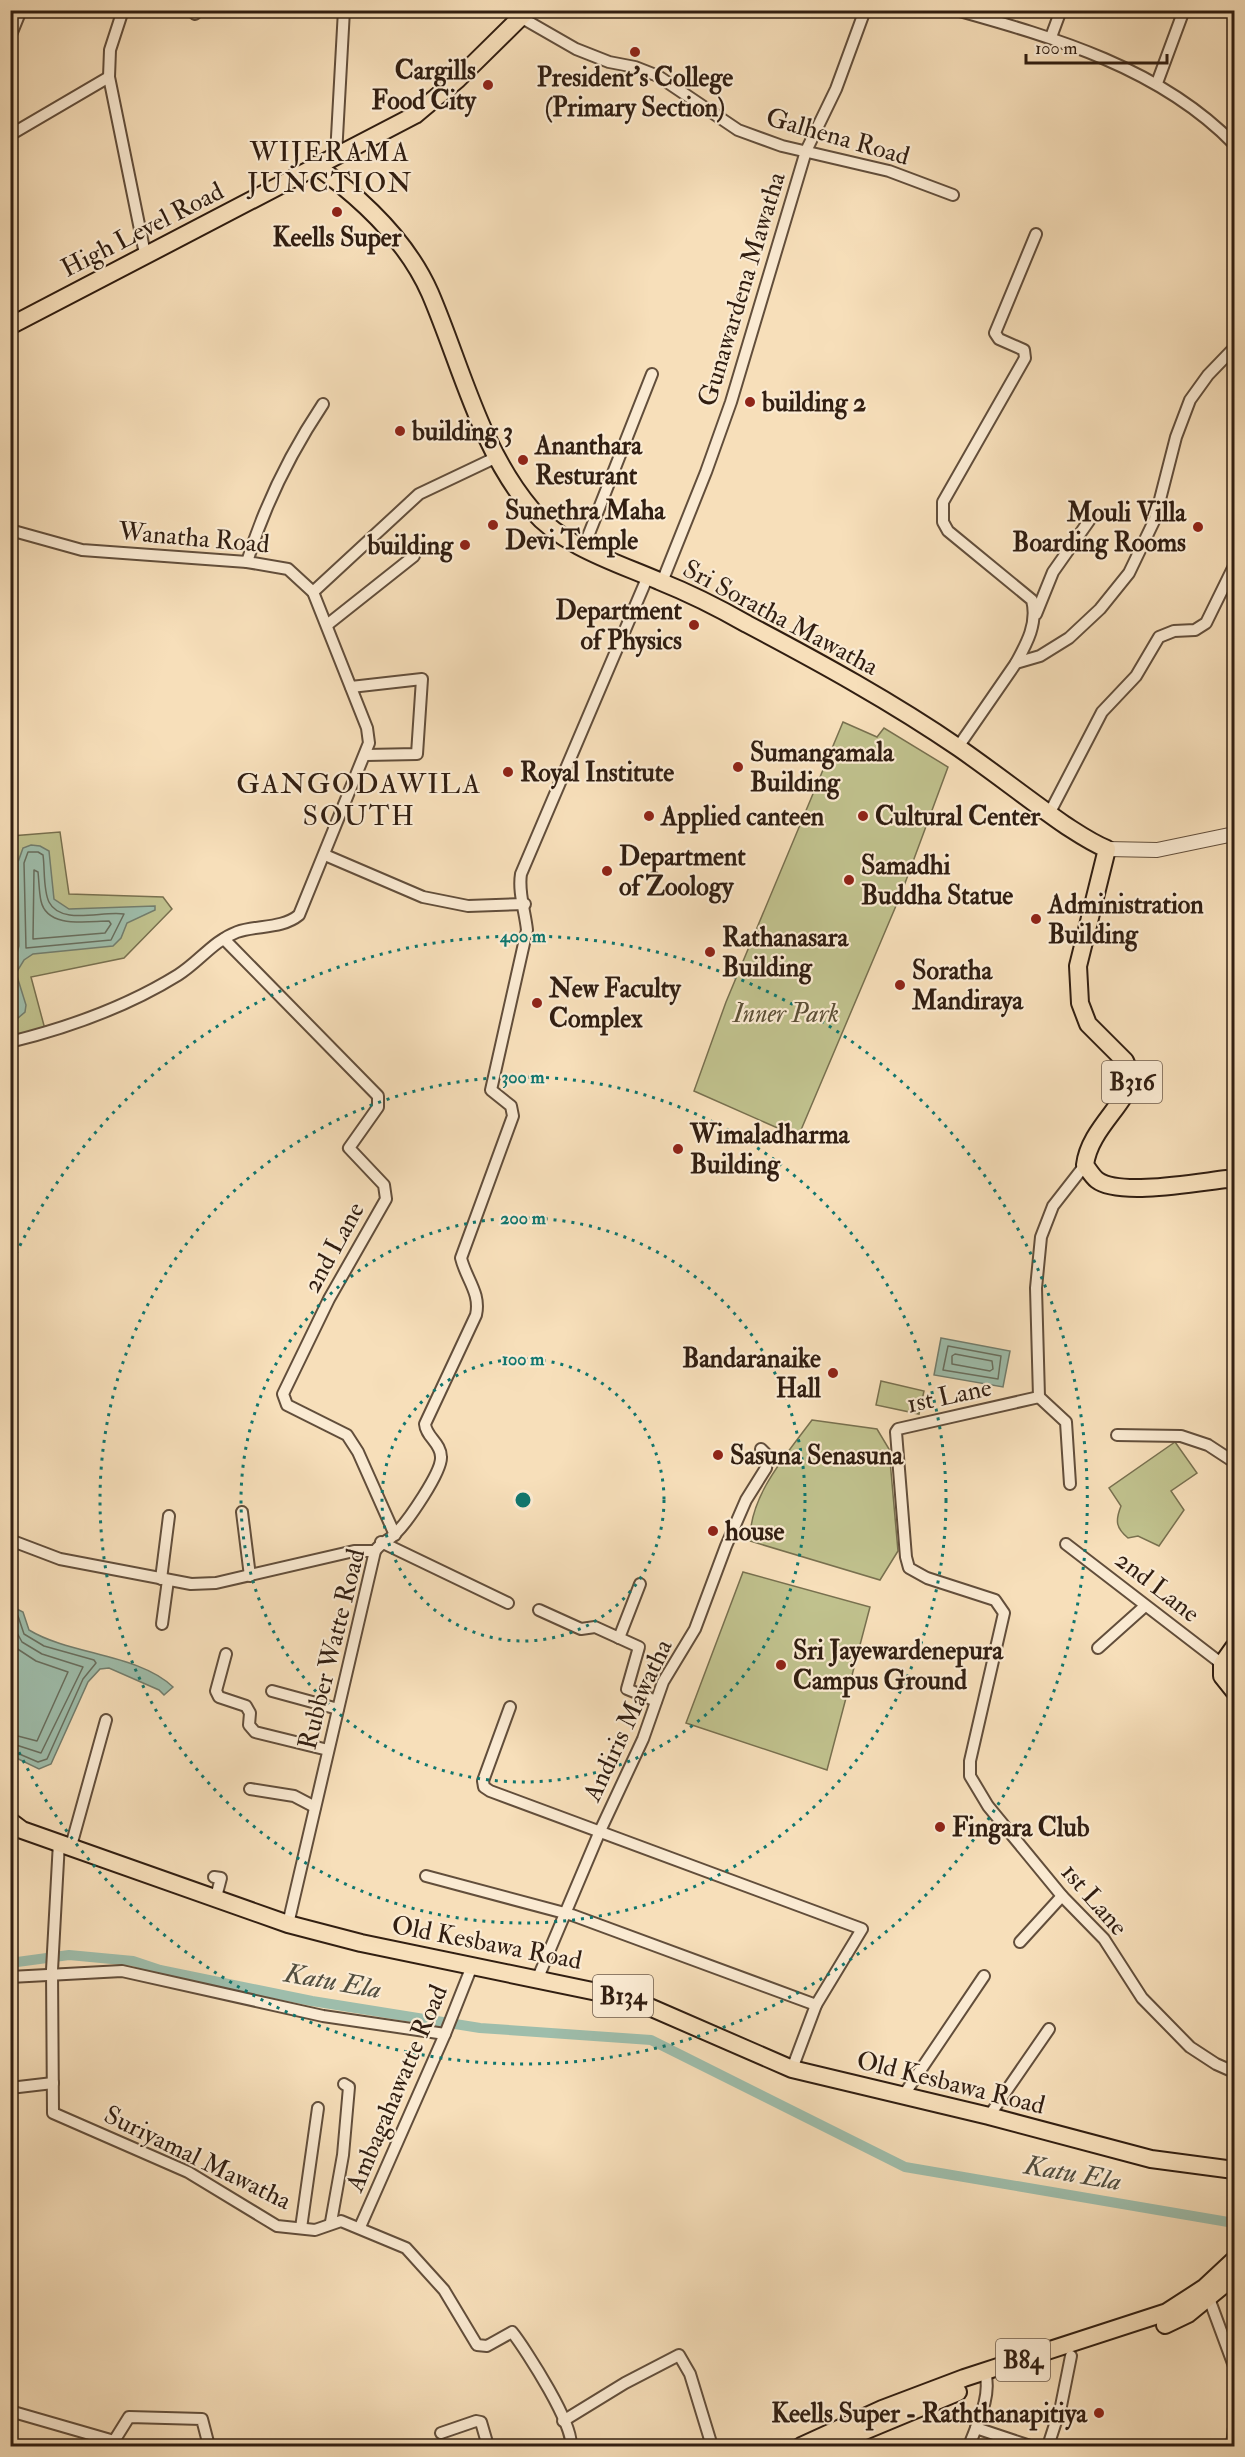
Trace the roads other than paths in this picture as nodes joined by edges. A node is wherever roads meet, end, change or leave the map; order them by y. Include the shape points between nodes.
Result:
1 (21, 10) edge
2 (123, 10) edge
3 (344, 10) edge
4 (864, 10) edge
5 (956, 10) edge
6 (1061, 10) edge
7 (1184, 10) edge
8 (525, 14) edge
9 (10, 37) edge
10 (1051, 37) junction
11 (109, 77) junction
12 (1157, 83) junction
13 (10, 135) edge
14 (1234, 144) edge
15 (806, 151) junction
16 (336, 155) junction
17 (315, 165) junction
18 (344, 186) junction
19 (953, 195) dead end
20 (1036, 234) dead end
21 (145, 254) junction
22 (10, 326) edge
23 (1234, 348) edge
24 (652, 374) dead end
25 (323, 404) dead end
26 (497, 457) junction
27 (1091, 518) dead end
28 (10, 530) edge
29 (584, 549) junction
30 (414, 556) dead end
31 (247, 562) junction
32 (1234, 566) edge
33 (655, 579) junction
34 (313, 592) junction
35 (1035, 614) junction
36 (327, 626) junction
37 (1016, 663) junction
38 (351, 687) junction
39 (958, 747) junction
40 (366, 755) junction
41 (1048, 813) junction
42 (1234, 834) edge
43 (1107, 849) junction
44 (325, 855) junction
45 (525, 904) junction
46 (224, 939) junction
47 (10, 1042) edge
48 (1085, 1165) junction
49 (1234, 1181) edge
50 (1039, 1397) junction
51 (1117, 1435) dead end
52 (761, 1449) dead end
53 (1234, 1462) edge
54 (1070, 1484) dead end
55 (242, 1512) dead end
56 (169, 1516) dead end
57 (395, 1534) junction
58 (10, 1540) edge
59 (1066, 1544) dead end
60 (378, 1547) junction
61 (250, 1576) junction
62 (165, 1580) junction
63 (640, 1584) dead end
64 (508, 1603) dead end
65 (1145, 1606) junction
66 (539, 1610) dead end
67 (162, 1624) dead end
68 (619, 1638) junction
69 (1098, 1647) dead end
70 (1234, 1647) edge
71 (226, 1654) dead end
72 (1222, 1664) junction
73 (272, 1691) dead end
74 (1234, 1691) edge
75 (656, 1701) junction
76 (510, 1707) dead end
77 (338, 1709) junction
78 (106, 1720) dead end
79 (328, 1750) junction
80 (250, 1790) dead end
81 (315, 1807) junction
82 (10, 1821) edge
83 (600, 1832) junction
84 (65, 1844) junction
85 (426, 1876) dead end
86 (214, 1877) dead end
87 (1062, 1896) junction
88 (216, 1897) junction
89 (565, 1914) junction
90 (288, 1923) junction
91 (1020, 1942) dead end
92 (472, 1966) junction
93 (52, 1971) junction
94 (984, 1976) dead end
95 (10, 1977) edge
96 (537, 1980) junction
97 (816, 2005) junction
98 (1049, 2029) dead end
99 (445, 2034) junction
100 (792, 2069) junction
101 (1234, 2073) edge
102 (53, 2083) junction
103 (344, 2084) dead end
104 (10, 2088) edge
105 (903, 2096) junction
106 (318, 2108) dead end
107 (989, 2116) junction
108 (1234, 2170) edge
109 (331, 2223) junction
110 (360, 2227) junction
111 (301, 2228) junction
112 (1234, 2260) edge
113 (1234, 2275) edge
114 (1207, 2293) junction
115 (1071, 2356) junction
116 (1234, 2366) edge
117 (986, 2378) junction
118 (10, 2412) edge
119 (563, 2421) junction
120 (1234, 2427) edge
121 (976, 2428) junction
122 (441, 2433) dead end
123 (208, 2446) edge
124 (488, 2446) edge
125 (570, 2446) edge
126 (712, 2446) edge
127 (801, 2446) edge
128 (828, 2446) edge
129 (969, 2446) edge
130 (1029, 2446) edge
131 (1048, 2446) edge
132 (1232, 2446) edge

1 - 9 street
2 - 11 street via 110,50
3 - 16 street
4 - 15 street, Gunawardena Mawatha via 836,89
5 - 10 street
6 - 10 street
7 - 12 street
8 - 15 street, Galhena Road via 576,49 658,76 738,130
8 - 16 main road, High Level Road via 421,110
10 - 12 street
11 - 13 street
11 - 21 street
12 - 14 street via 1213,122
15 - 19 street, Galhena Road via 889,171
15 - 33 street, Gunawardena Mawatha via 700,489
16 - 17 main road, High Level Road
16 - 18 main road, Sri Soratha Mawatha
17 - 18 main road, Sri Soratha Mawatha
17 - 21 main road, High Level Road
18 - 26 main road, Sri Soratha Mawatha via 404,249 429,291
20 - 35 street via 995,333 999,339 1024,350 1025,358 955,477 944,501 943,522 948,531 1032,600
21 - 22 main road, High Level Road
23 - 37 street via 1190,400 1155,519 1129,573 1100,609 1069,638 1040,656
24 - 29 street
25 - 31 street via 298,444
26 - 29 main road, Sri Soratha Mawatha via 531,509 554,531
26 - 34 street via 419,494
27 - 35 street via 1053,572
28 - 31 street, Wanatha Road via 82,550
29 - 33 main road, Sri Soratha Mawatha
30 - 36 street
31 - 34 street, Wanatha Road via 288,569
32 - 41 street via 1206,623 1195,630 1174,631 1159,637 1136,676 1102,712
33 - 39 main road, Sri Soratha Mawatha via 746,623
33 - 45 street, Rubber Watte Road via 521,874 519,888
34 - 36 street, Wanatha Road
35 - 37 street via 1028,641
36 - 38 street, Wanatha Road
37 - 39 street
38 - 40 street, Wanatha Road via 368,728
38 - 40 street via 422,679 417,754
39 - 41 main road, Sri Soratha Mawatha
40 - 44 street, Wanatha Road
41 - 43 main road, Sri Soratha Mawatha
42 - 43 street via 1157,850
43 - 48 main road, B316 via 1078,966 1080,1002 1088,1024 1125,1061 1133,1080 1092,1141
44 - 45 street via 423,897 468,906
44 - 46 street, Wanatha Road via 299,915 292,921 237,932
45 - 57 street, Rubber Watte Road via 527,930 491,1090 512,1106 513,1116 461,1258 476,1295 477,1309 425,1424 441,1457 437,1473
46 - 47 street, Wanatha Road via 179,974 127,1001 46,1033
46 - 57 street, 2nd Lane via 378,1096 378,1107 349,1148 384,1185 386,1199 329,1299 283,1394 287,1405 347,1435
48 - 49 main road via 1097,1180 1113,1186
48 - 50 street via 1053,1206 1041,1236 1036,1288
50 - 54 street via 1066,1422
50 - 87 street, 1st Lane via 898,1429 895,1436 909,1568 927,1578 995,1600 1004,1613 970,1761 970,1776 994,1814
51 - 53 street via 1181,1436 1208,1445
52 - 75 street, Andiris Mawatha via 768,1456 766,1468 746,1500 695,1629
55 - 61 street
56 - 62 street
57 - 60 street, Rubber Watte Road
58 - 62 street via 60,1560
59 - 65 street, 2nd Lane
60 - 61 street
60 - 64 street
60 - 77 street, Rubber Watte Road
61 - 62 street via 191,1584
62 - 67 street
63 - 68 street
65 - 69 street
65 - 72 street, 2nd Lane
66 - 68 street via 581,1629 595,1627
68 - 75 street via 639,1647 627,1689
70 - 72 main road
71 - 79 street via 216,1691 219,1697 246,1706 249,1725 255,1732
72 - 74 main road via 1222,1676
73 - 77 street
75 - 83 street, Andiris Mawatha via 644,1739
76 - 83 street via 484,1787
77 - 79 street, Rubber Watte Road
78 - 84 street, Suriyamal Mawatha
79 - 81 street, Rubber Watte Road
80 - 81 street via 294,1796
81 - 90 street, Rubber Watte Road
82 - 84 main road, Old Kesbawa Road / B134 via 22,1830
83 - 89 street, Andiris Mawatha
83 - 97 street via 862,1929
84 - 88 main road, Old Kesbawa Road / B134
84 - 93 street, Suriyamal Mawatha
85 - 89 street
86 - 88 street via 221,1878
87 - 91 street
87 - 101 street, 1st Lane via 1104,1939 1150,2006 1190,2047
88 - 90 main road, Old Kesbawa Road / B134
89 - 96 street, Andiris Mawatha
89 - 97 street
90 - 92 main road, Old Kesbawa Road / B134
92 - 96 main road, Old Kesbawa Road / B134
92 - 99 street, Ambagahawatte Road
93 - 95 street
93 - 99 street via 122,1971 323,2016
93 - 102 street, Suriyamal Mawatha
94 - 105 street
96 - 100 main road, Old Kesbawa Road / B134 via 631,1999
97 - 100 street
98 - 107 street
99 - 110 street, Ambagahawatte Road
100 - 105 main road, Old Kesbawa Road / B134
102 - 104 street
102 - 111 street, Suriyamal Mawatha via 53,2113 188,2172 277,2226
103 - 109 street via 349,2087
105 - 107 main road, Old Kesbawa Road / B134
106 - 111 street
107 - 108 main road, Old Kesbawa Road / B134 via 1151,2159
109 - 110 street, Suriyamal Mawatha via 341,2221
109 - 111 street, Suriyamal Mawatha via 315,2230
110 - 119 street, Suriyamal Mawatha via 406,2248 444,2290 477,2345 487,2346 512,2332 549,2388
112 - 114 main road, B84
113 - 114 main road, B84
114 - 115 main road, B84 via 1172,2322
114 - 116 street
114 - 117 main road, B84 via 1167,2313
115 - 117 main road, B84
115 - 131 street
117 - 121 street
117 - 127 main road, B84 via 882,2409
117 - 128 main road, B84
118 - 123 street via 114,2441 129,2417 202,2419
119 - 125 street, Suriyamal Mawatha via 571,2432
119 - 126 street via 679,2355 690,2374
120 - 132 street
121 - 129 street
121 - 130 street
122 - 124 street via 481,2422

